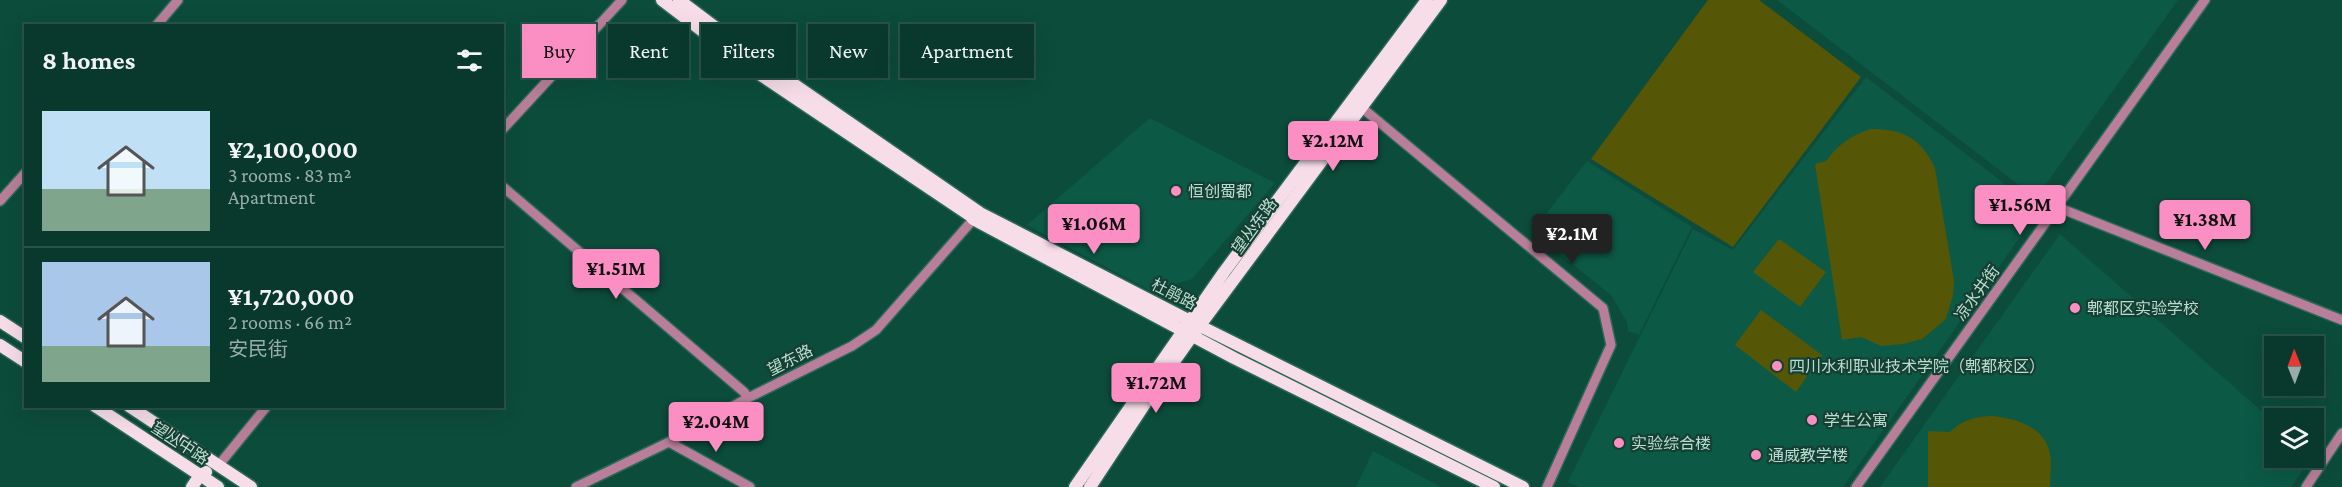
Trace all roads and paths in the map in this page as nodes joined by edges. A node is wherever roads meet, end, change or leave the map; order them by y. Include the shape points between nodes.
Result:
1 (622, 0) edge
2 (662, 0) edge
3 (679, 0) edge
4 (1427, 0) edge
5 (1441, 0) edge
6 (2205, 0) edge
7 (176, 1) edge
8 (158, 24) edge
9 (1361, 107) junction
10 (504, 128) edge
11 (24, 174) edge
12 (504, 188) edge
13 (0, 201) edge
14 (2057, 207) junction
15 (976, 216) junction
16 (2342, 320) edge
17 (0, 321) edge
18 (1191, 329) junction
19 (24, 337) edge
20 (0, 345) edge
21 (24, 361) edge
22 (748, 398) junction
23 (98, 408) edge
24 (132, 408) edge
25 (265, 408) edge
26 (2342, 433) edge
27 (669, 442) junction
28 (218, 466) junction
29 (209, 483) edge
30 (192, 487) edge
31 (251, 487) edge
32 (576, 487) edge
33 (750, 487) edge
34 (1075, 487) edge
35 (1090, 487) edge
36 (1494, 487) edge
37 (1523, 487) edge
38 (1547, 487) edge
39 (1856, 487) edge
40 (2306, 487) edge

1 - 10 street
2 - 15 main road, 杜鹃路 via 752,69
3 - 15 main road, 杜鹃路
4 - 18 main road, 望丛东路
5 - 9 main road, 望丛东路
6 - 14 street, 凉水井街
7 - 8 street
9 - 18 main road, 望丛东路
9 - 38 street via 1603,308 1611,345
11 - 13 street
12 - 22 street
14 - 16 street
14 - 39 street, 凉水井街
15 - 18 main road, 杜鹃路
15 - 22 street, 望东路 via 876,330
17 - 19 main road
18 - 34 main road
18 - 35 main road
18 - 36 main road, 杜鹃路
18 - 37 main road, 杜鹃路
20 - 21 main road
22 - 27 street, 望东路
23 - 29 main road, 望丛中路
24 - 28 main road, 望丛中路
25 - 28 street
26 - 40 street
27 - 32 street, 望东路
27 - 33 street
28 - 29 main road
28 - 31 main road, 望丛中路
29 - 30 main road

